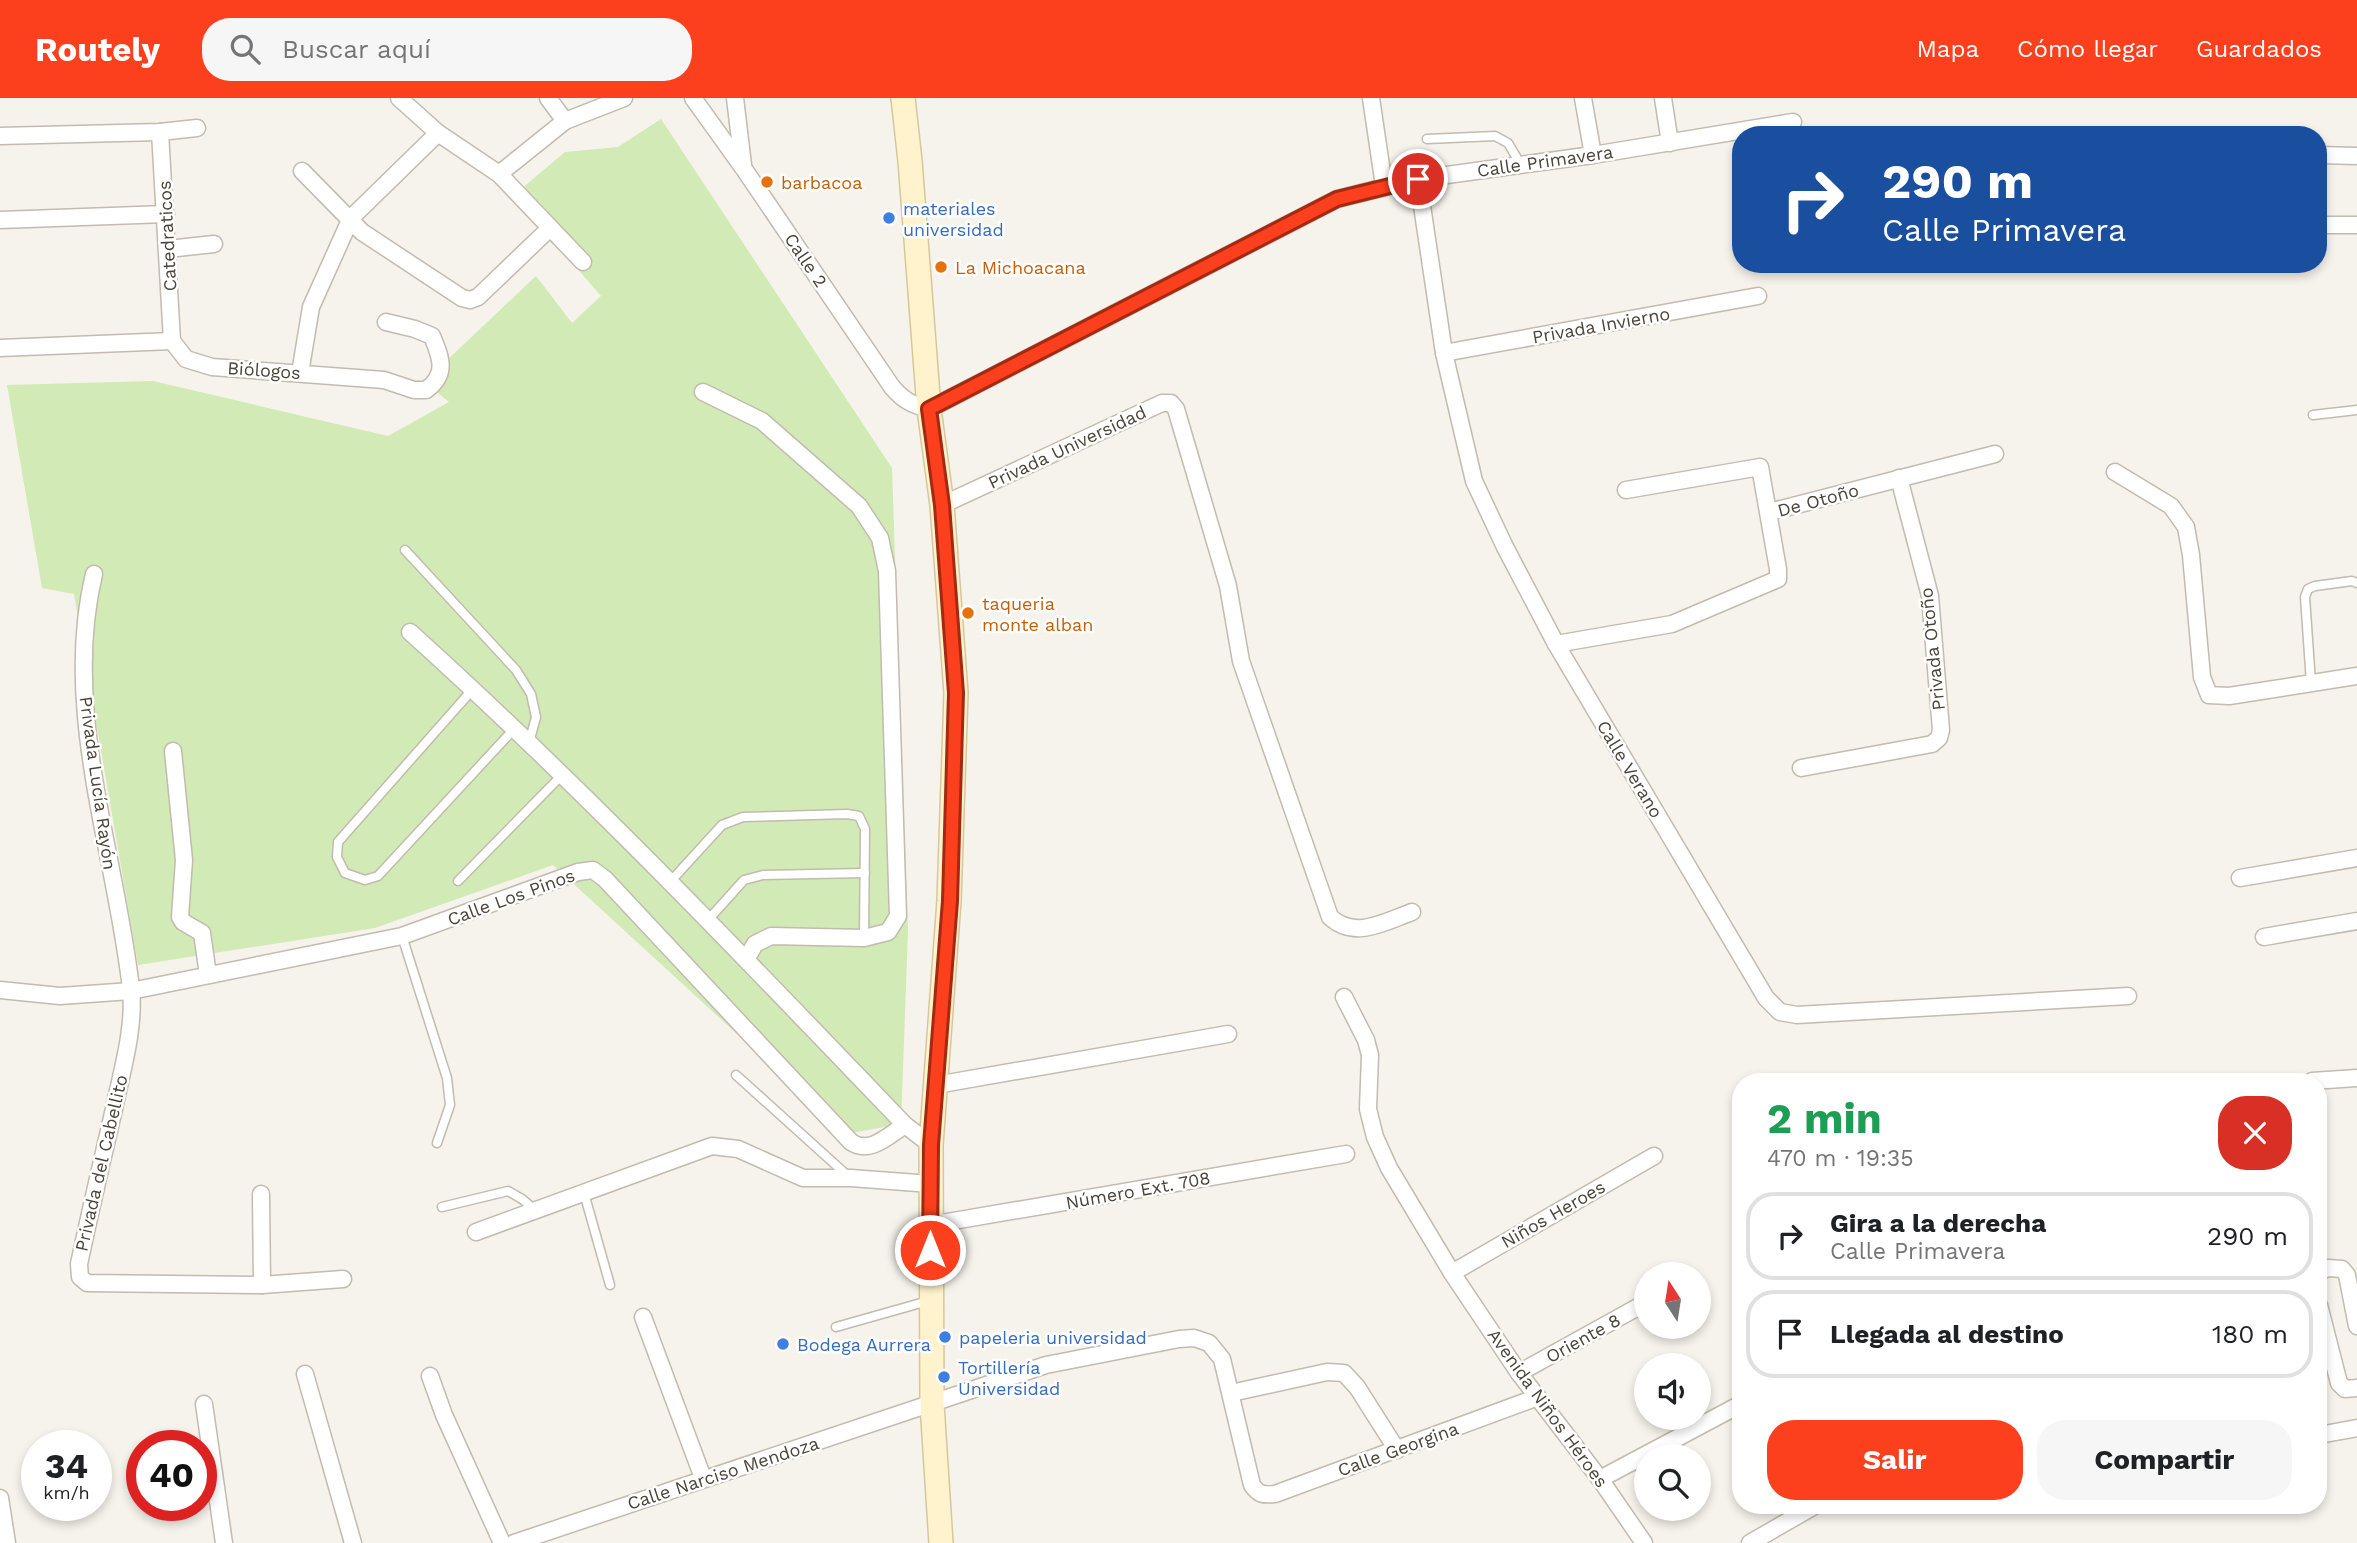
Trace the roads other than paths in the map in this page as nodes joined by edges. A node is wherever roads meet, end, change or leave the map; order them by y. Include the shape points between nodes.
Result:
1 (399, 98) edge
2 (548, 98) edge
3 (624, 98) edge
4 (693, 98) edge
5 (735, 98) edge
6 (903, 98) edge
7 (1371, 98) edge
8 (1583, 98) edge
9 (1663, 98) edge
10 (565, 121) junction
11 (1793, 122) dead end
12 (1770, 126) edge
13 (197, 128) dead end
14 (160, 132) junction
15 (1732, 132) edge
16 (438, 133) junction
17 (0, 136) edge
18 (1427, 139) dead end
19 (1670, 143) junction
20 (1592, 155) junction
21 (2327, 155) edge
22 (2357, 156) edge
23 (1521, 165) junction
24 (744, 169) junction
25 (302, 171) dead end
26 (499, 174) junction
27 (1418, 179) junction
28 (1384, 186) junction
29 (166, 214) junction
30 (351, 218) junction
31 (0, 220) edge
32 (2327, 225) edge
33 (2357, 225) edge
34 (550, 228) junction
35 (214, 244) dead end
36 (168, 248) junction
37 (583, 262) dead end
38 (1758, 296) dead end
39 (386, 322) dead end
40 (172, 341) junction
41 (0, 348) edge
42 (1444, 353) junction
43 (300, 373) junction
44 (704, 392) dead end
45 (929, 409) junction
46 (2357, 410) edge
47 (2313, 415) dead end
48 (1995, 454) dead end
49 (2115, 472) dead end
50 (1899, 478) junction
51 (1626, 491) dead end
52 (942, 505) junction
53 (1769, 512) junction
54 (405, 551) dead end
55 (94, 574) dead end
56 (2357, 583) edge
57 (410, 632) dead end
58 (1556, 644) junction
59 (2357, 676) edge
60 (2311, 683) junction
61 (473, 689) junction
62 (514, 729) junction
63 (529, 743) junction
64 (173, 751) dead end
65 (1801, 768) dead end
66 (562, 775) junction
67 (2357, 858) edge
68 (865, 873) junction
69 (2240, 878) dead end
70 (457, 881) dead end
71 (670, 882) junction
72 (1412, 912) dead end
73 (708, 920) junction
74 (2357, 921) edge
75 (402, 936) junction
76 (2264, 937) dead end
77 (864, 938) junction
78 (747, 958) junction
79 (208, 975) junction
80 (1, 988) edge
81 (131, 991) junction
82 (2128, 996) dead end
83 (1344, 997) dead end
84 (1228, 1034) dead end
85 (737, 1075) dead end
86 (2357, 1078) edge
87 (2327, 1079) edge
88 (936, 1085) junction
89 (905, 1125) junction
90 (437, 1143) dead end
91 (931, 1145) junction
92 (1346, 1154) dead end
93 (1654, 1156) dead end
94 (851, 1178) junction
95 (931, 1184) junction
96 (584, 1193) junction
97 (261, 1194) dead end
98 (442, 1207) dead end
99 (536, 1211) junction
100 (930, 1225) junction
101 (476, 1232) dead end
102 (2327, 1268) edge
103 (1452, 1273) junction
104 (343, 1279) dead end
105 (610, 1284) dead end
106 (262, 1285) junction
107 (931, 1300) junction
108 (1634, 1310) edge
109 (643, 1317) dead end
110 (2357, 1326) edge
111 (836, 1327) dead end
112 (2327, 1336) edge
113 (1519, 1373) junction
114 (305, 1374) dead end
115 (430, 1376) dead end
116 (2357, 1388) edge
117 (1231, 1392) junction
118 (1538, 1397) junction
119 (204, 1404) dead end
120 (932, 1404) junction
121 (1732, 1410) edge
122 (2357, 1428) edge
123 (2327, 1434) edge
124 (1397, 1450) junction
125 (703, 1478) junction
126 (1600, 1479) junction
127 (1258, 1493) joint
128 (0, 1498) edge
129 (1800, 1514) edge
130 (8, 1543) edge
131 (224, 1543) edge
132 (353, 1543) edge
133 (502, 1543) edge
134 (514, 1543) edge
135 (941, 1543) edge
136 (1644, 1543) edge
137 (1750, 1543) edge

1 - 16 street
2 - 10 street
3 - 10 street
4 - 24 street, Calle 2
5 - 24 street
6 - 45 street
7 - 28 street
8 - 20 street
9 - 19 street
10 - 26 street
11 - 12 street, Calle Primavera
13 - 14 street
14 - 17 street
14 - 29 street, Catedraticos
15 - 19 street, Calle Primavera
16 - 26 street
16 - 30 street
18 - 23 lane via 1495,136 1508,143
19 - 20 street, Calle Primavera
20 - 23 street, Calle Primavera
21 - 22 street
23 - 27 street, Calle Primavera
24 - 45 street, Calle 2 via 892,387 902,399
25 - 30 street
26 - 34 street
27 - 28 street, Calle Primavera
27 - 42 street, Calle Verano
28 - 45 street, Calle Primavera via 1337,199 1292,221
29 - 31 street
29 - 36 street, Catedraticos
30 - 34 street via 362,232 470,300
30 - 43 street via 311,307
32 - 33 street
34 - 37 street
35 - 36 street
36 - 40 street, Catedraticos
38 - 42 street, Privada Invierno
39 - 43 street, Biólogos via 432,336 442,359 436,383 426,390 384,380
40 - 41 street
40 - 43 street, Biólogos via 186,359 212,367
42 - 58 street, Calle Verano via 1474,481
44 - 77 street via 762,421 859,506 880,538 887,571 898,916 888,932
45 - 52 street
46 - 47 lane
48 - 50 street, De Otoño
49 - 60 street via 2171,506 2186,527 2202,677 2209,695
50 - 53 street, De Otoño
50 - 65 street, Privada Otoño via 1930,596 1939,738 1932,744
51 - 53 street via 1760,467
52 - 72 street, Privada Universidad via 1162,403 1171,403 1227,586 1241,661 1330,917 1341,927 1359,930
52 - 88 street via 956,693 950,901
53 - 58 street, De Otoño via 1777,579 1672,624
54 - 63 lane via 516,670 531,694 536,717
55 - 81 street, Privada Lucía Rayón via 86,607 84,683 93,770
56 - 60 lane via 2308,589
57 - 61 street
58 - 82 street, Calle Verano via 1766,998 1780,1012 1797,1015
59 - 60 street
61 - 62 street
61 - 62 lane via 338,842 337,857 345,873 365,880 378,876
62 - 63 street
63 - 66 street
64 - 79 street via 184,860 180,917 202,933
66 - 70 lane
66 - 71 street
67 - 69 street
68 - 71 lane via 865,829 859,816 743,817 722,825
68 - 73 lane via 763,874 744,880
68 - 77 lane
71 - 73 street
73 - 78 street
74 - 76 street
75 - 79 street, Calle Los Pinos
75 - 89 street, Calle Los Pinos via 593,870 851,1142 858,1147 872,1146
75 - 90 lane via 447,1078 450,1105
77 - 78 street via 771,936 755,944
78 - 89 street
79 - 81 street, Calle Los Pinos
80 - 81 street, Calle Los Pinos via 61,996
81 - 106 street, Privada del Cabellito via 128,1045 79,1264 80,1277 88,1283
83 - 103 street, Avenida Niños Héroes via 1370,1055 1368,1109 1375,1137
84 - 88 street
85 - 94 lane
86 - 87 street
88 - 91 street
89 - 91 street
91 - 95 street
92 - 100 street, Número Ext. 708
93 - 103 street, Niños Heroes
94 - 95 street
94 - 96 street via 803,1178 738,1149 712,1146
95 - 100 street
96 - 99 street
96 - 105 lane
97 - 106 street
98 - 99 lane via 508,1191
99 - 101 street
100 - 107 street
102 - 110 street via 2342,1269 2347,1275
103 - 113 street, Avenida Niños Héroes
104 - 106 street, Privada del Cabellito
107 - 111 lane
107 - 120 street
108 - 113 street, Oriente 8
109 - 125 street
112 - 116 street via 2339,1383 2345,1389
113 - 118 street, Avenida Niños Héroes
114 - 132 street
115 - 133 street
117 - 120 street, Calle Narciso Mendoza via 1216,1349 1194,1338 1046,1364
117 - 124 street via 1343,1373
117 - 127 street, Calle Narciso Mendoza via 1249,1474
118 - 124 street, Calle Georgina
118 - 126 street, Avenida Niños Héroes
119 - 131 street
120 - 125 street, Calle Narciso Mendoza
120 - 135 street
121 - 126 street
122 - 123 street
124 - 127 street, Calle Georgina via 1275,1494
125 - 134 street, Calle Narciso Mendoza
126 - 136 street, Avenida Niños Héroes
128 - 130 street
129 - 137 street

